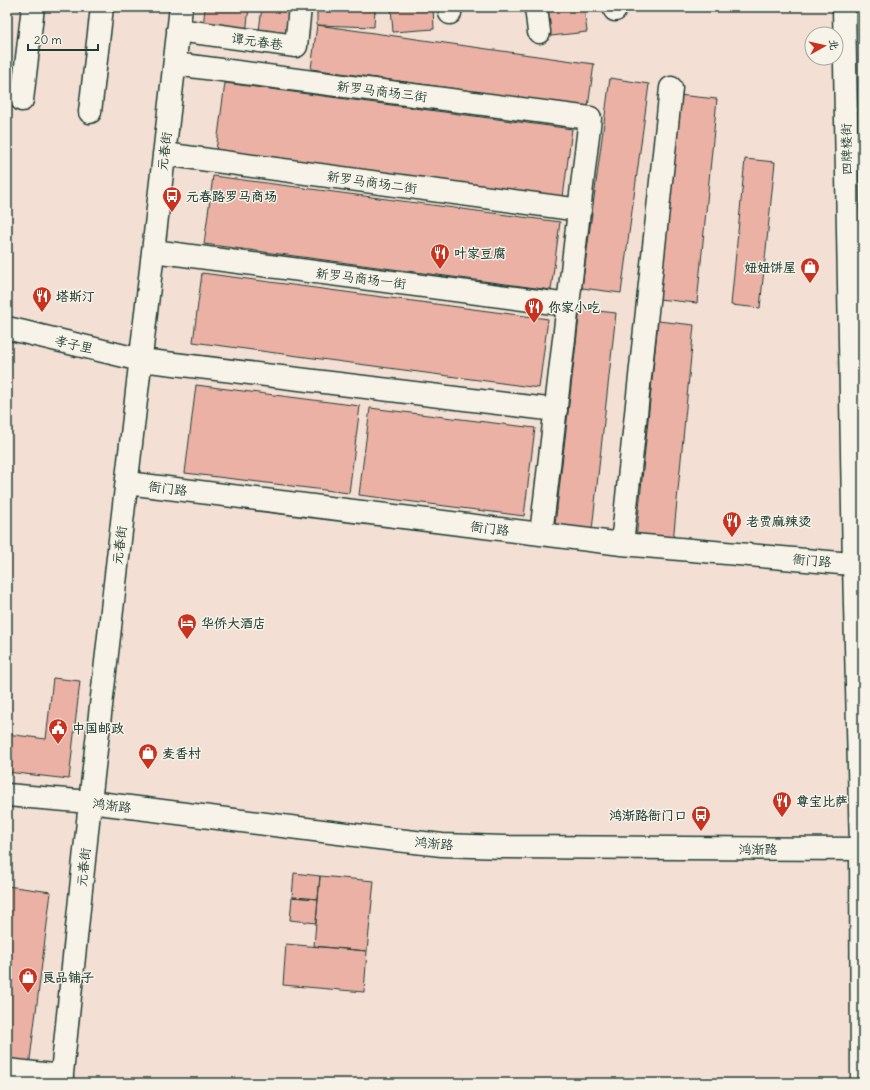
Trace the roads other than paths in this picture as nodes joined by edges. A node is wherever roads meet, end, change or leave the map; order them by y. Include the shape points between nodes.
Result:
1 (33, 7) edge
2 (102, 7) edge
3 (181, 7) edge
4 (300, 7) edge
5 (536, 7) edge
6 (844, 7) edge
7 (178, 30) junction
8 (539, 32) dead end
9 (174, 64) junction
10 (671, 88) dead end
11 (22, 100) dead end
12 (90, 112) dead end
13 (164, 154) junction
14 (580, 210) junction
15 (153, 251) junction
16 (568, 305) junction
17 (7, 328) edge
18 (141, 360) junction
19 (556, 410) junction
20 (127, 483) junction
21 (541, 534) junction
22 (622, 544) junction
23 (858, 564) edge
24 (7, 795) edge
25 (90, 802) junction
26 (862, 849) edge
27 (7, 1070) edge
28 (62, 1079) edge
29 (862, 1083) edge

1 - 11 street
2 - 12 street
3 - 7 street, 元春街
4 - 7 street, 谭元春巷 via 296,46
5 - 8 street
6 - 23 street, 四牌楼街
7 - 9 street, 元春街
9 - 13 street, 元春街
9 - 14 street, 新罗马商场三街 via 590,118
10 - 22 street
13 - 14 street, 新罗马商场二街
13 - 15 street, 元春街
14 - 16 street
15 - 16 street, 新罗马商场一街
15 - 18 street, 元春街
16 - 19 street
17 - 18 street, 孝子里
18 - 19 street, 孝子里
18 - 20 street, 元春街
19 - 21 street
20 - 21 street, 衙门路
20 - 25 street, 元春街
21 - 22 street, 衙门路
22 - 23 street, 衙门路
23 - 26 street, 四牌楼街
24 - 25 street, 鸿渐路
25 - 26 street, 鸿渐路 via 442,844 503,847
25 - 28 street, 元春街
26 - 29 street, 四牌楼街
27 - 28 street

